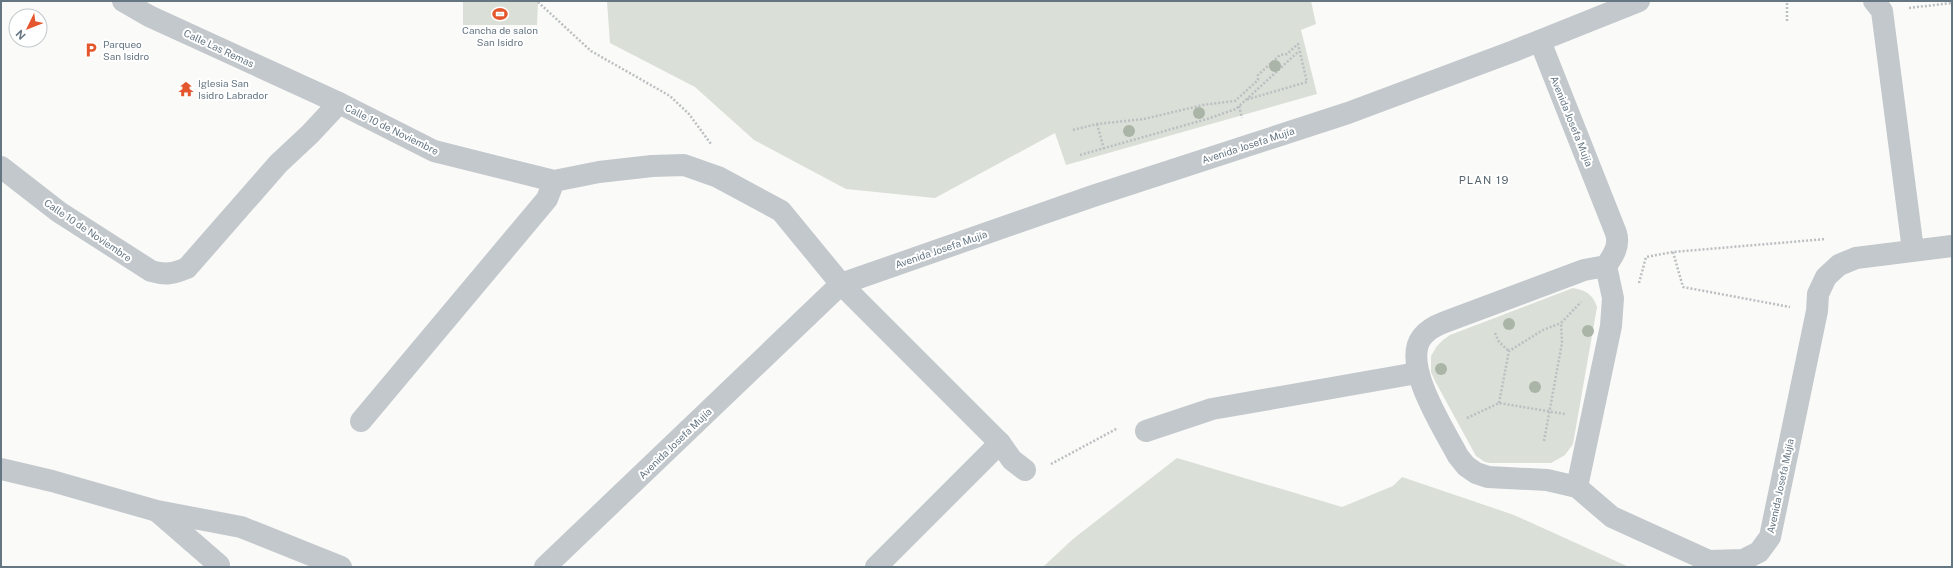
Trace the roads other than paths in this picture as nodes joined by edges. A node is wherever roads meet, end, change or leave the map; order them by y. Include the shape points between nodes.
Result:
1 (123, 1) edge
2 (1639, 1) edge
3 (1874, 1) edge
4 (1540, 41) junction
5 (339, 104) junction
6 (1, 167) edge
7 (554, 181) junction
8 (1952, 246) edge
9 (1912, 250) junction
10 (1606, 266) junction
11 (841, 284) junction
12 (1417, 373) junction
13 (361, 421) dead end
14 (1146, 431) road end
15 (1000, 443) junction
16 (1, 469) edge
17 (1025, 470) road end
18 (1577, 487) junction
19 (157, 511) junction
20 (219, 567) edge
21 (341, 567) edge
22 (545, 567) edge
23 (876, 567) edge

1 - 5 street, Calle Las Remas via 149,16
2 - 4 street
3 - 9 street via 1882,11
4 - 10 street, Avenida Josefa Mujía via 1617,236 1615,253
4 - 11 street, Avenida Josefa Mujía via 1348,113 1093,196
5 - 6 street, Calle 10 de Noviembre via 278,164 187,268 176,273 164,275 139,264 59,212
5 - 7 street, Calle 10 de Noviembre via 434,151
7 - 11 street, Calle 10 de Noviembre via 599,172 684,165 718,176 781,210
7 - 13 street via 547,199
8 - 9 street, Avenida Josefa Mujía
9 - 18 street, Avenida Josefa Mujía via 1856,258 1839,265 1826,277 1818,294 1817,311 1770,537 1759,552 1743,560 1709,561 1612,517
10 - 12 street, Avenida Josefa Mujía via 1584,270 1434,327 1422,336 1417,348
10 - 18 street via 1613,298 1611,326
11 - 15 street, Calle 10 de Noviembre
11 - 22 street, Avenida Josefa Mujía
12 - 14 street via 1212,409
12 - 18 street, Avenida Josefa Mujía via 1458,456 1466,466 1488,477 1547,480
15 - 17 street, Calle 10 de Noviembre via 1012,460
15 - 23 street
16 - 19 street
19 - 20 street
19 - 21 street via 241,526

